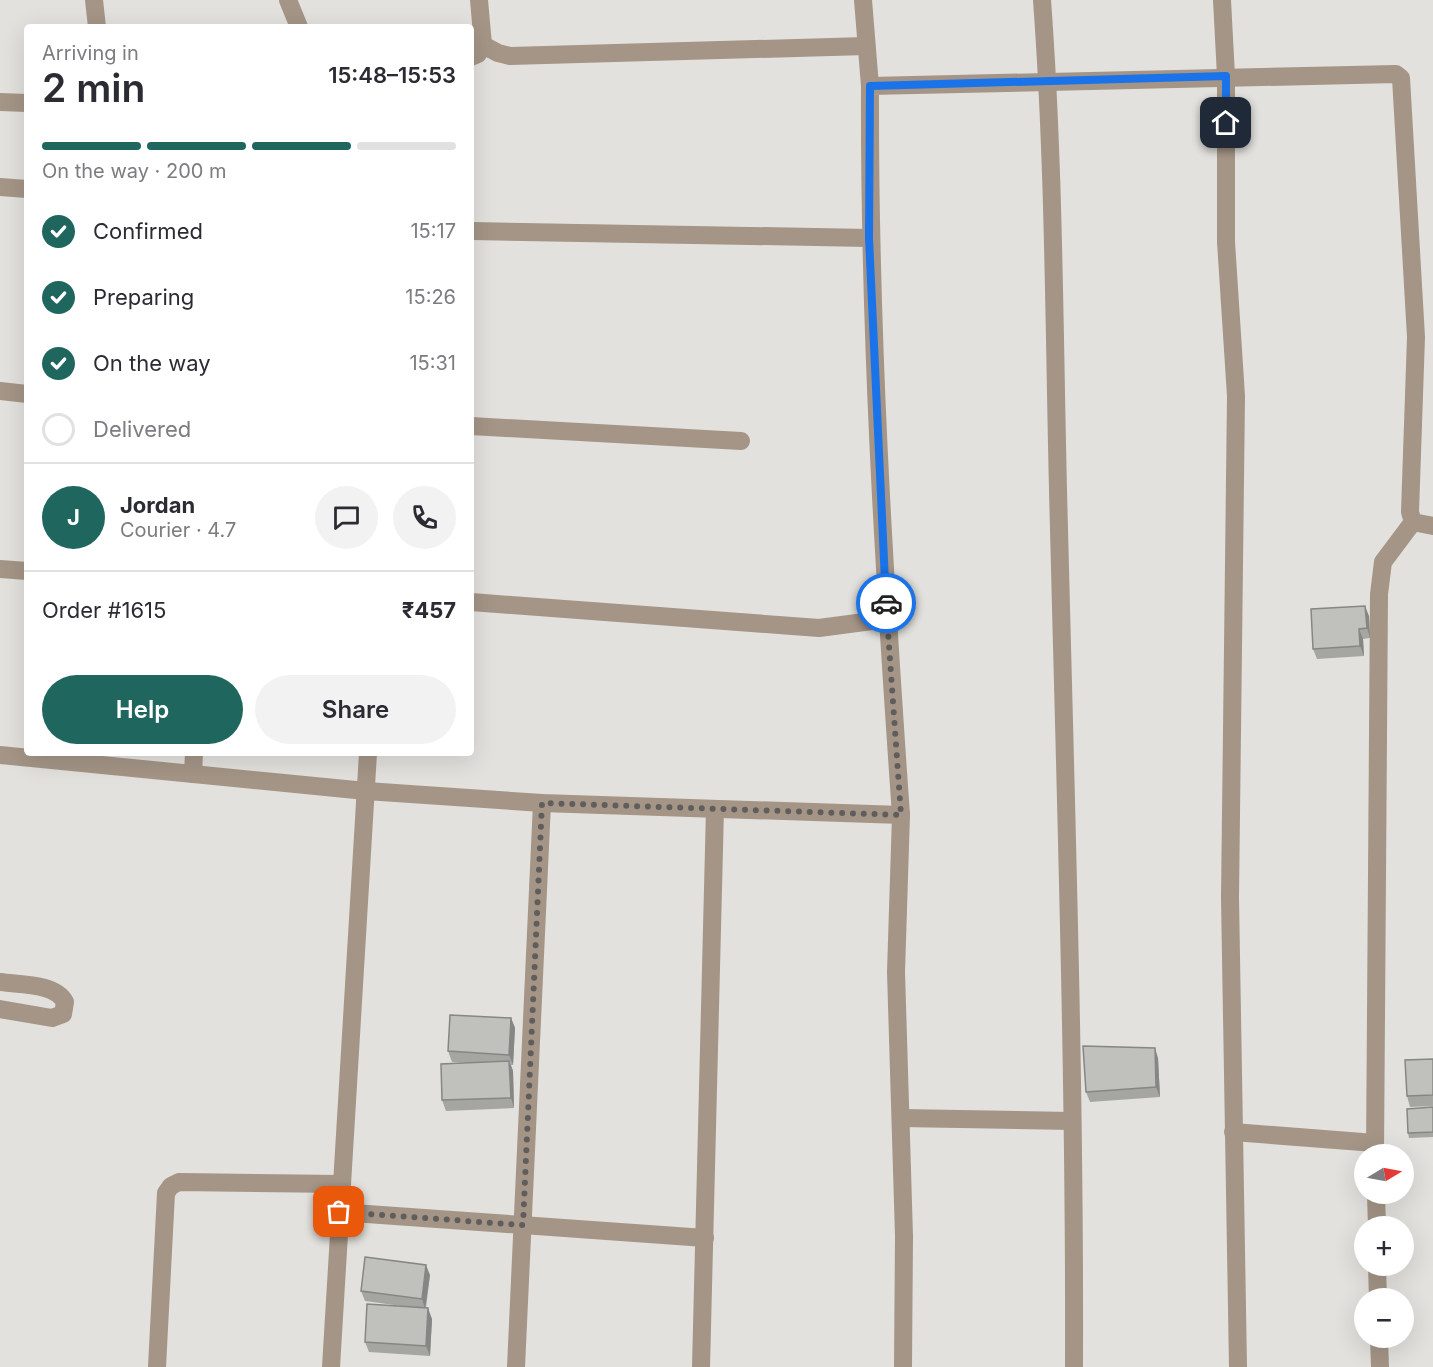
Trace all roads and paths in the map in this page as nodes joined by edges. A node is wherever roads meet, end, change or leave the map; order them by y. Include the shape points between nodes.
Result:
1 (94, 0) edge
2 (288, 0) edge
3 (479, 0) edge
4 (863, 0) edge
5 (1042, 0) edge
6 (1222, 0) edge
7 (97, 24) edge
8 (298, 24) edge
9 (866, 46) junction
10 (477, 51) edge
11 (1226, 76) junction
12 (1048, 81) junction
13 (870, 86) junction
14 (0, 102) edge
15 (24, 103) edge
16 (0, 187) edge
17 (24, 189) edge
18 (474, 231) edge
19 (869, 238) junction
20 (1424, 336) edge
21 (0, 392) edge
22 (24, 394) edge
23 (474, 426) edge
24 (741, 441) dead end
25 (1413, 522) junction
26 (1433, 526) edge
27 (0, 569) edge
28 (24, 571) edge
29 (474, 602) edge
30 (887, 619) junction
31 (0, 755) edge
32 (194, 756) edge
33 (368, 756) edge
34 (193, 774) junction
35 (366, 791) junction
36 (542, 803) junction
37 (715, 809) junction
38 (901, 815) junction
39 (0, 982) edge
40 (0, 1010) edge
41 (901, 1118) junction
42 (1072, 1121) junction
43 (1233, 1132) junction
44 (1375, 1144) edge
45 (1354, 1146) edge
46 (341, 1184) junction
47 (339, 1212) junction
48 (523, 1225) junction
49 (705, 1238) junction
50 (1379, 1348) edge
51 (157, 1367) edge
52 (331, 1367) edge
53 (516, 1367) edge
54 (701, 1367) edge
55 (903, 1367) edge
56 (1074, 1367) edge
57 (1238, 1367) edge
58 (1380, 1367) edge

1 - 7 street
2 - 8 street
3 - 10 street
4 - 9 street
5 - 12 street
6 - 11 street
9 - 10 street via 510,56
9 - 13 street
11 - 12 street
11 - 20 street via 1396,74 1401,78
11 - 43 street via 1226,242 1236,396 1230,886
12 - 13 street
12 - 42 street
13 - 19 street
14 - 15 street
16 - 17 street
18 - 19 street
19 - 30 street
20 - 25 street via 1410,512
21 - 22 street
23 - 24 street
25 - 26 street
25 - 44 street via 1383,562 1379,594
27 - 28 street
29 - 30 street via 819,628
30 - 38 street
31 - 34 street
32 - 34 street
33 - 35 street
34 - 35 street
35 - 36 street
35 - 46 street
36 - 37 street
36 - 48 street
37 - 38 street
37 - 49 street
38 - 41 street via 896,972
39 - 40 street via 51,990 61,994 65,1002 63,1014 52,1018
41 - 42 street
41 - 55 street
42 - 56 street
43 - 45 street
43 - 57 street
46 - 47 street
46 - 51 street via 179,1182 171,1186 165,1193
47 - 48 street
47 - 52 street
48 - 49 street
48 - 53 street
49 - 54 street
50 - 58 street

